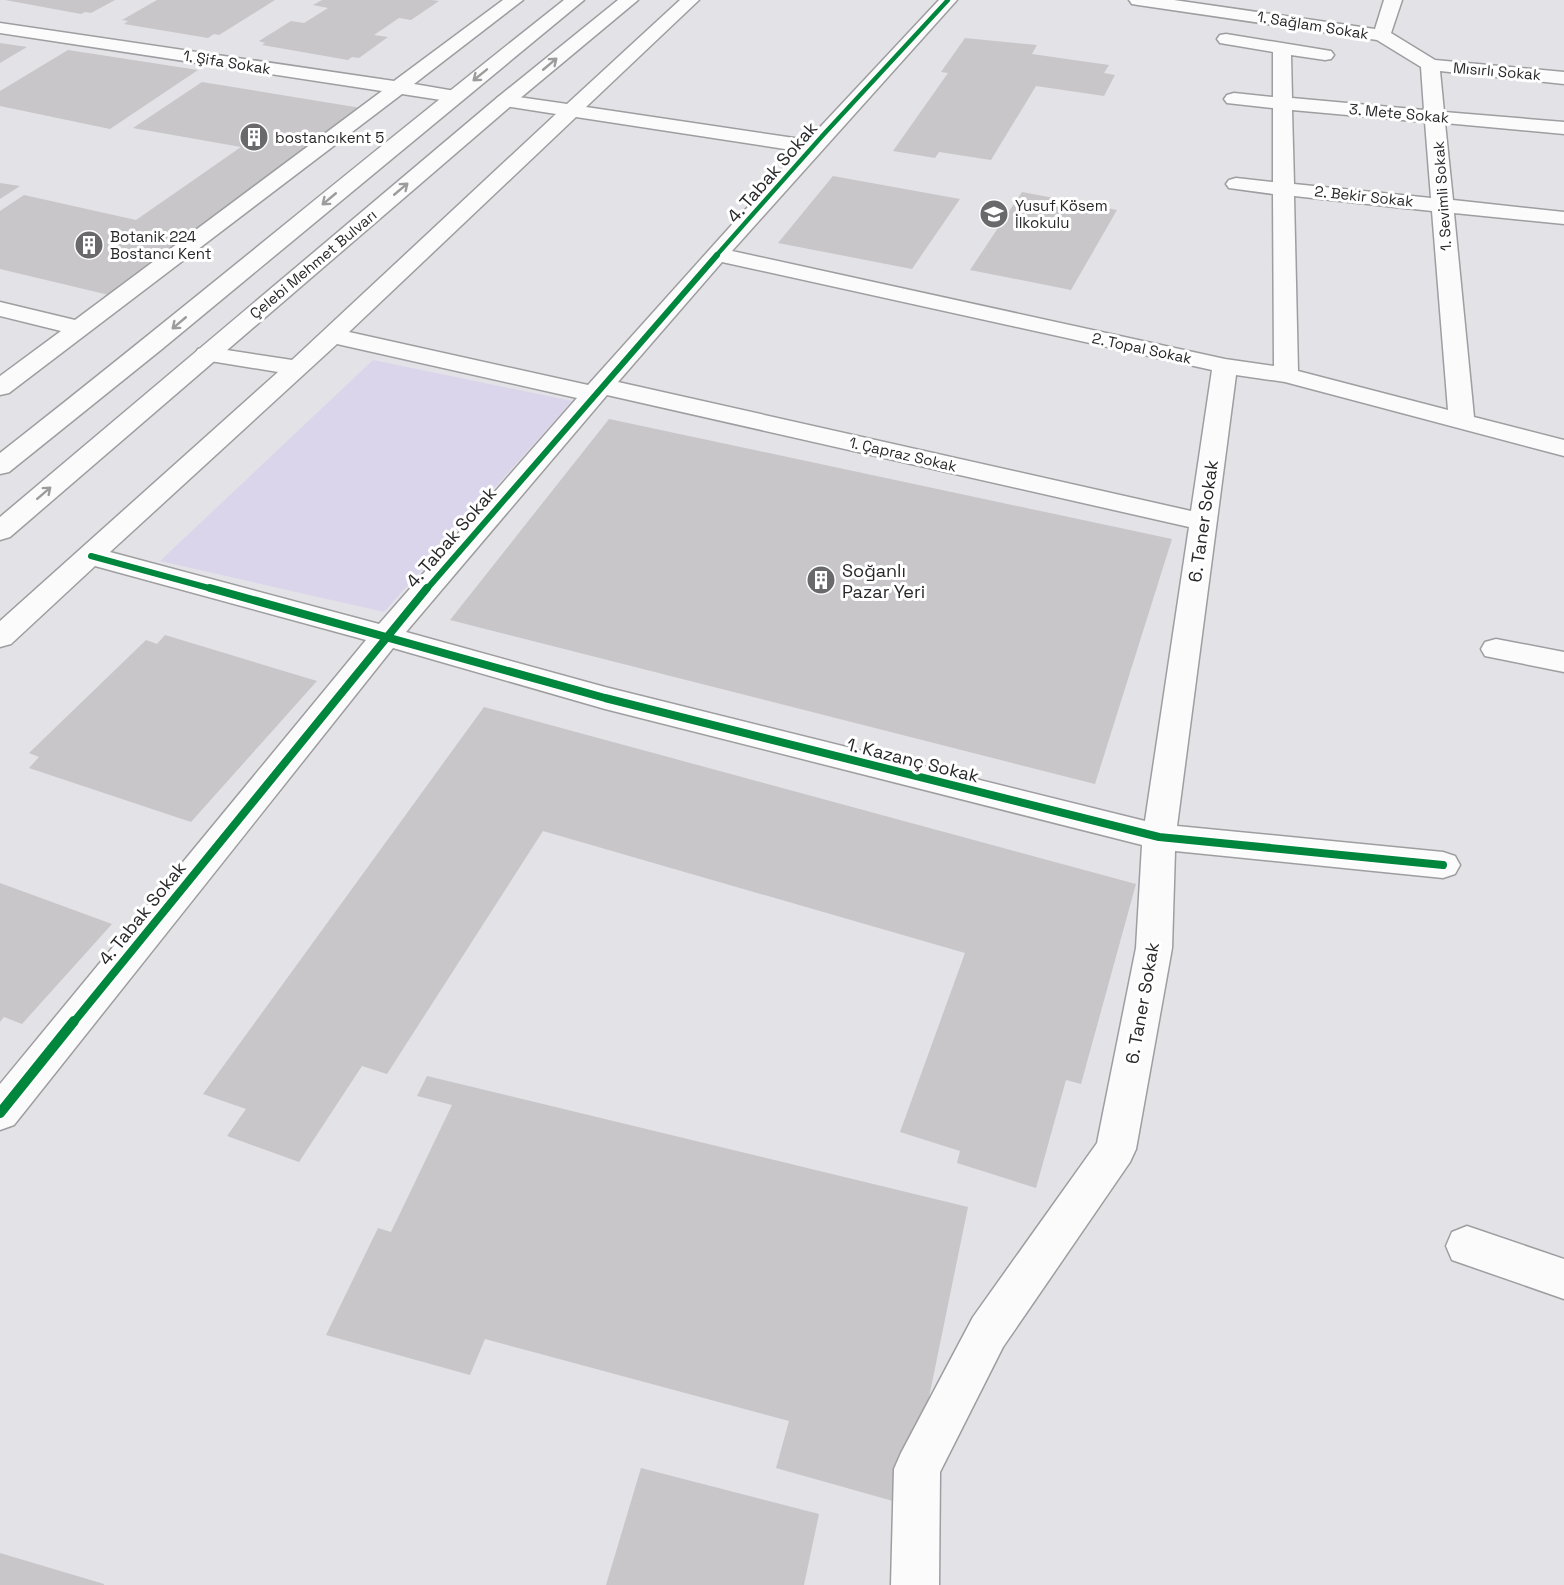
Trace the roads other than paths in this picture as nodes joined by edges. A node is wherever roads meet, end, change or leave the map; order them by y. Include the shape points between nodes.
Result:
1 (514, 0) edge
2 (575, 0) edge
3 (629, 0) edge
4 (690, 0) edge
5 (948, 0) edge
6 (1138, 0) edge
7 (1393, 0) edge
8 (1243, 7) edge
9 (0, 28) edge
10 (1382, 35) junction
11 (1226, 39) dead end
12 (1282, 48) junction
13 (1325, 55) dead end
14 (1430, 65) junction
15 (1564, 78) edge
16 (397, 87) junction
17 (454, 96) junction
18 (1234, 99) dead end
19 (505, 101) junction
20 (1283, 103) junction
21 (570, 111) junction
22 (1436, 116) junction
23 (1563, 132) edge
24 (813, 147) junction
25 (1236, 184) dead end
26 (1284, 188) junction
27 (1441, 204) junction
28 (1564, 218) edge
29 (719, 255) junction
30 (0, 309) edge
31 (80, 328) junction
32 (331, 335) junction
33 (207, 354) junction
34 (1225, 366) junction
35 (297, 368) junction
36 (1286, 375) junction
37 (0, 388) edge
38 (598, 390) junction
39 (1462, 421) junction
40 (1564, 448) edge
41 (0, 466) edge
42 (1203, 522) junction
43 (0, 531) edge
44 (91, 556) junction
45 (386, 636) junction
46 (0, 637) edge
47 (1496, 649) dead end
48 (1564, 662) edge
49 (1160, 837) junction
50 (1443, 865) dead end
51 (0, 1113) edge
52 (1467, 1246) dead end
53 (1564, 1279) edge
54 (915, 1585) edge

1 - 16 street
2 -> 17 street
19 -> 3 street, Çelebi Mehmet Bulvarı
4 - 21 street
5 - 24 street, 4. Tabak Sokak
6 - 8 street, 1. Sağlam Sokak
7 - 10 street
8 - 10 street, 1. Sağlam Sokak
9 - 16 street, 1. Şifa Sokak
10 - 14 street
11 - 12 street
12 - 13 street
12 - 20 street
14 - 15 street, Mısırlı Sokak
14 - 22 street, 1. Sevimli Sokak
16 - 17 street, 1. Şifa Sokak
16 - 31 street
17 -> 41 street
18 - 20 street, 3. Mete Sokak
19 - 21 street
33 -> 19 street, Çelebi Mehmet Bulvarı
20 - 22 street, 3. Mete Sokak
20 - 26 street
21 - 24 street
21 - 32 street
22 - 23 street, 3. Mete Sokak
22 - 27 street, 1. Sevimli Sokak
24 - 29 street, 4. Tabak Sokak
25 - 26 street, 2. Bekir Sokak
26 - 27 street, 2. Bekir Sokak
26 - 36 street
27 - 28 street, 2. Bekir Sokak
27 - 39 street, 1. Sevimli Sokak
29 - 34 street, 2. Topal Sokak
29 - 38 street, 4. Tabak Sokak
30 - 31 street
31 - 37 street
32 - 35 street
32 - 38 street, 1. Çapraz Sokak
33 - 35 street
43 -> 33 street, Çelebi Mehmet Bulvarı
34 - 36 street, 2. Topal Sokak
34 - 42 street, 6. Taner Sokak
35 - 44 street
36 - 39 street, 2. Topal Sokak
38 - 42 street, 1. Çapraz Sokak
38 - 45 street, 4. Tabak Sokak
39 - 40 street, 2. Topal Sokak
42 - 49 street, 6. Taner Sokak
44 - 45 street, 1. Kazanç Sokak
44 - 46 street
45 - 49 street, 1. Kazanç Sokak via 605,698
45 - 51 street, 4. Tabak Sokak
47 - 48 street
49 - 50 street, 1. Kazanç Sokak
49 - 54 street, 6. Taner Sokak via 1154,948 1116,1149 988,1332 917,1469
52 - 53 street

